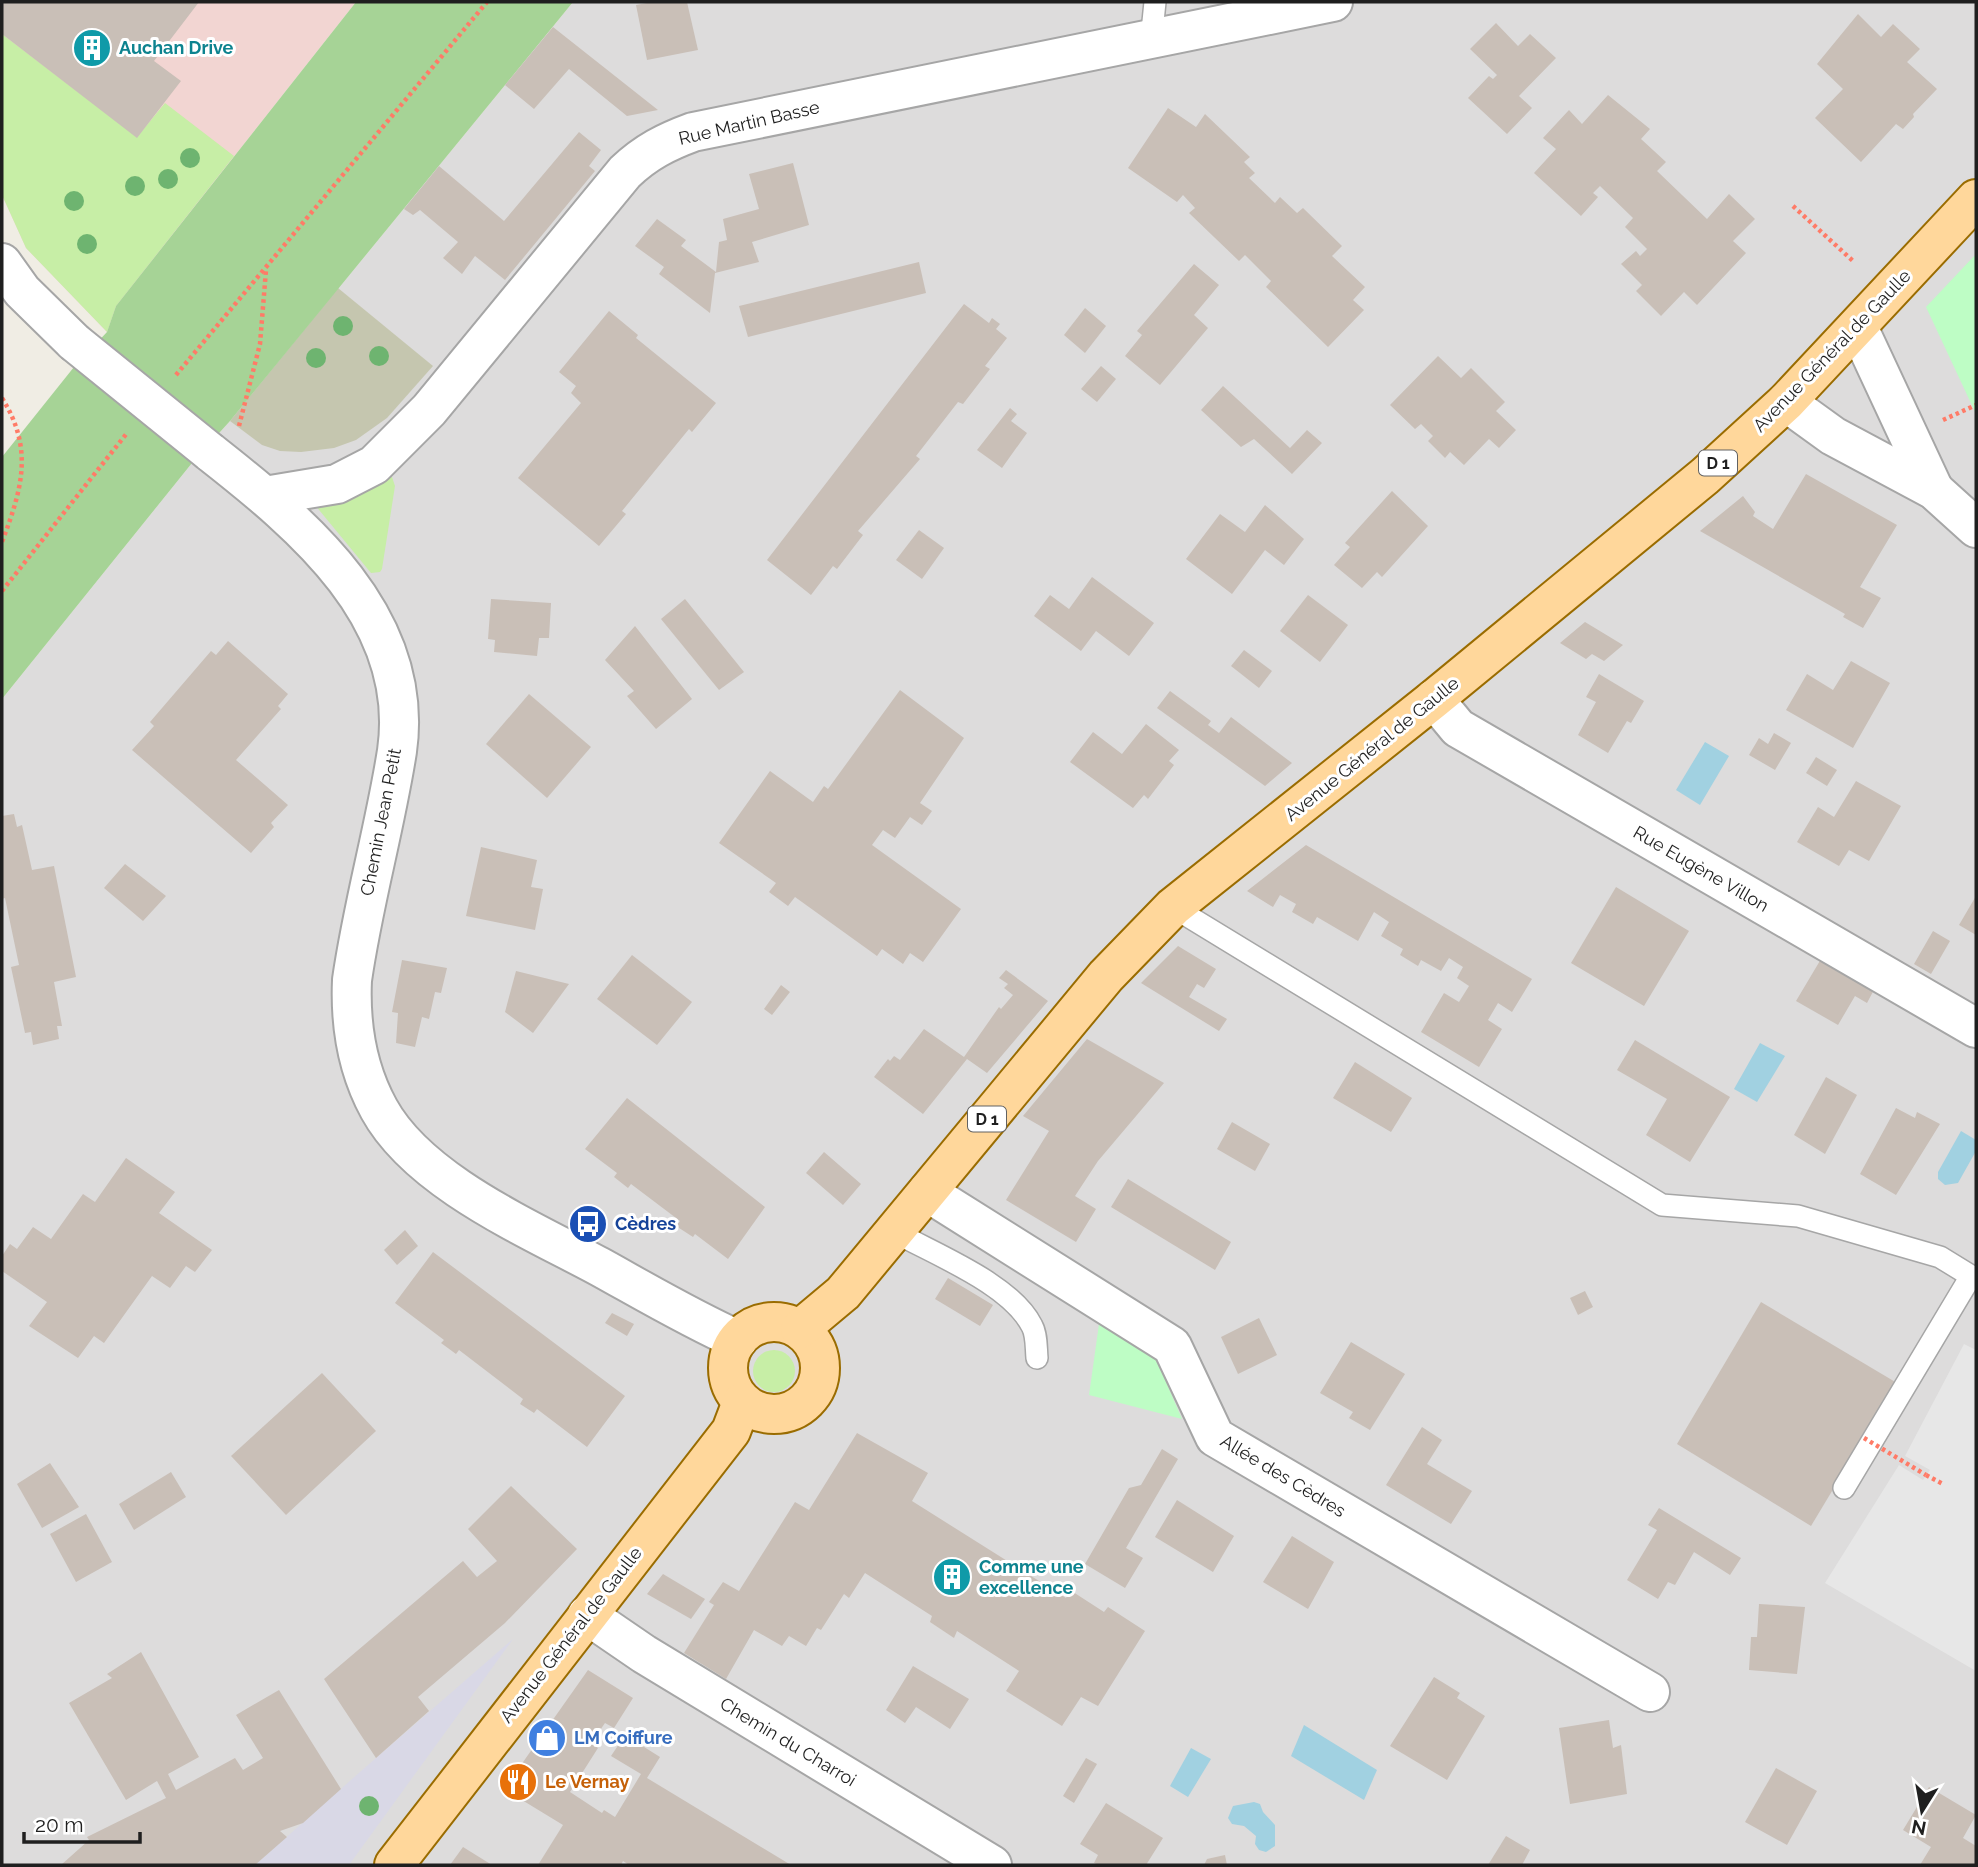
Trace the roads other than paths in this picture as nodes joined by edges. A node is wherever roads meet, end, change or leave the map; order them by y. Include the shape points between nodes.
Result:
1 (1155, 2) edge
2 (1333, 2) edge
3 (1151, 41) junction
4 (1976, 199) edge
5 (9, 287) edge
6 (1858, 327) junction
7 (1786, 402) junction
8 (1934, 490) junction
9 (265, 496) junction
10 (1976, 528) edge
11 (1434, 699) junction
12 (1172, 908) junction
13 (1976, 1028) edge
14 (927, 1192) junction
15 (895, 1232) junction
16 (1974, 1278) edge
17 (800, 1329) junction
18 (738, 1340) junction
19 (1037, 1358) dead end
20 (742, 1402) junction
21 (1844, 1488) dead end
22 (587, 1615) junction
23 (1650, 1692) dead end
24 (394, 1865) edge
25 (992, 1865) edge

1 - 3 lane
2 - 3 street, Rue Martin Basse
3 - 9 street, Rue Martin Basse via 693,132 666,142 625,172 429,410 374,465 337,484
4 - 6 main road, Avenue Général de Gaulle / D 1
5 - 9 street, Chemin Jean Petit, bridge via 74,342 224,440
6 - 7 main road, Avenue Général de Gaulle / D 1
6 - 8 street
7 - 8 street via 1833,436
7 - 11 main road, Avenue Général de Gaulle / D 1 via 1705,476
8 - 10 street
9 - 18 street, Chemin Jean Petit via 347,580 386,644 393,671 397,749 356,953 351,1016 359,1060 379,1109 409,1148 466,1191 696,1321
11 - 12 main road, Avenue Général de Gaulle / D 1
11 - 13 street, Rue Eugène Villon via 1458,727
12 - 14 main road, Avenue Général de Gaulle / D 1 via 1106,976
12 - 16 lane via 1662,1205 1798,1216 1940,1257
14 - 15 main road, Avenue Général de Gaulle / D 1
14 - 23 street, Allée des Cèdres via 1172,1346 1215,1437
15 - 17 main road, Avenue Général de Gaulle / D 1 via 843,1293
15 - 19 lane via 1005,1293 1034,1329
16 - 21 lane
17 - 18 main road via 770,1322 755,1326
17 - 20 main road via 818,1353 820,1376 811,1397 785,1414 762,1413
18 - 20 main road via 728,1360 728,1375
20 - 22 main road, Avenue Général de Gaulle via 730,1431
22 - 24 main road, Avenue Général de Gaulle
22 - 25 street, Chemin du Charroi via 643,1654

